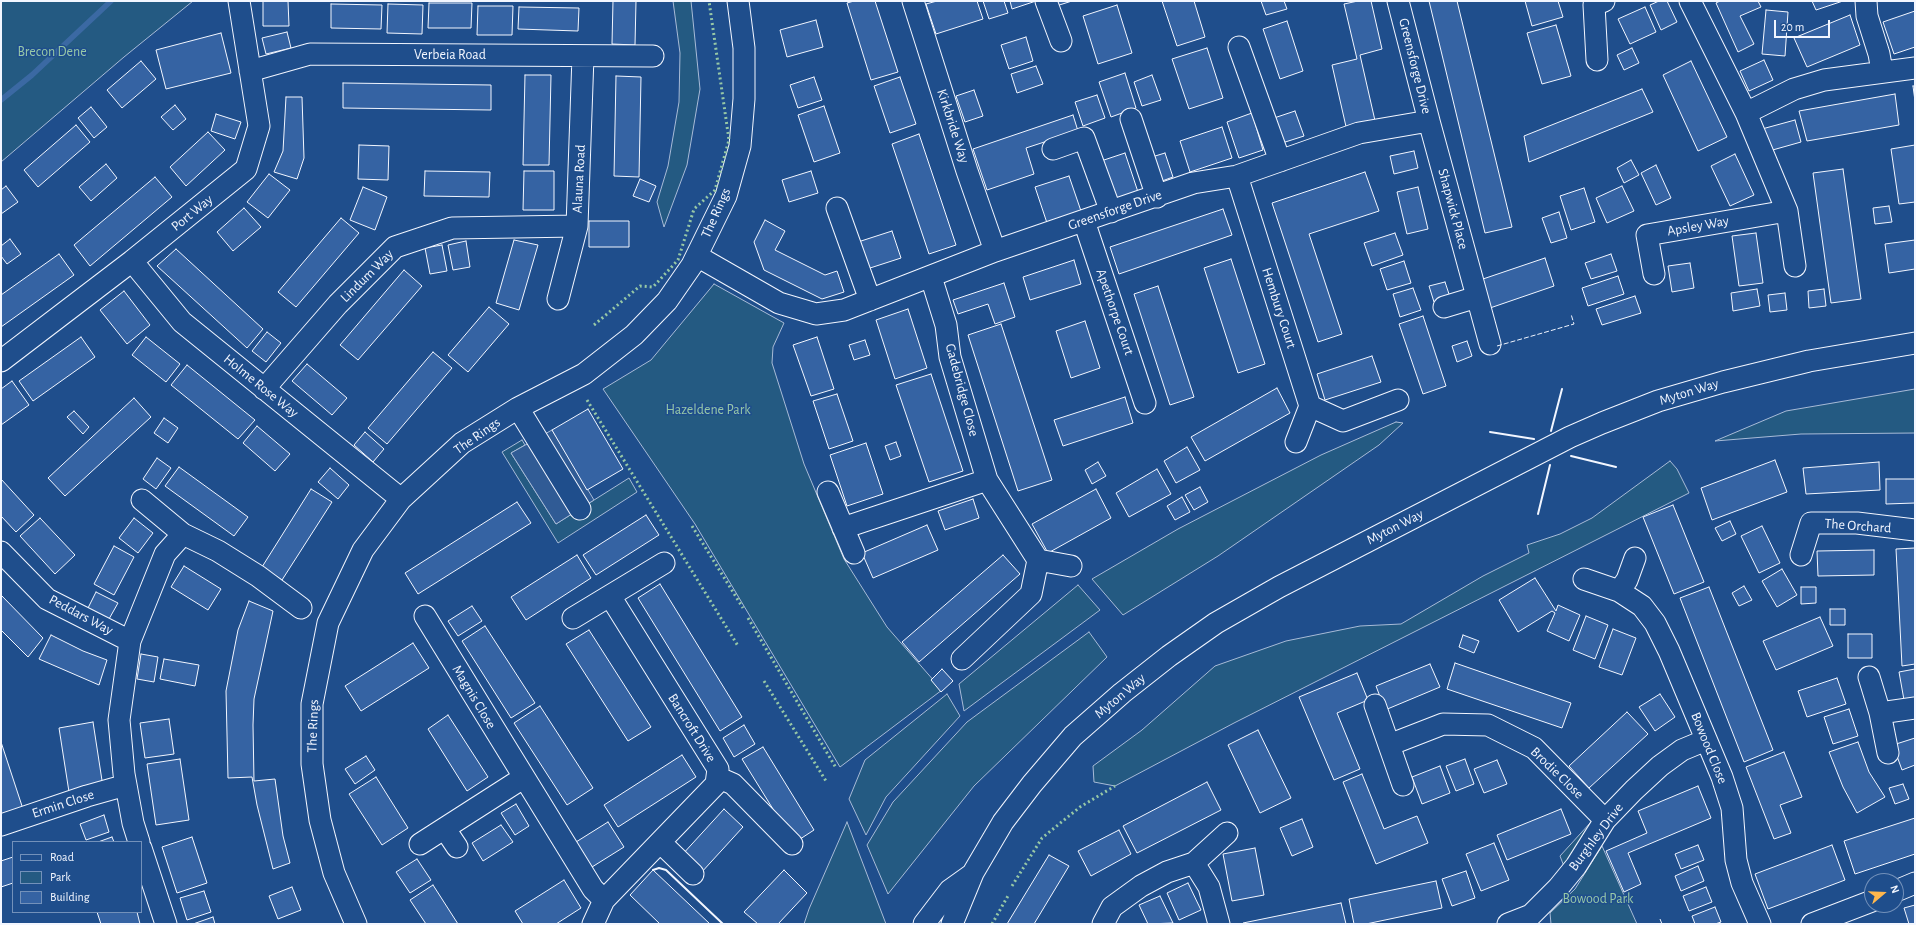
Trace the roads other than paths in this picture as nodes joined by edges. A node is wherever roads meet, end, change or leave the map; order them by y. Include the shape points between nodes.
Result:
1 (238, 1) edge
2 (738, 1) edge
3 (913, 1) edge
4 (1046, 1) edge
5 (1398, 1) edge
6 (1604, 1) edge
7 (1690, 1) edge
8 (1866, 1) edge
9 (1061, 41) dead end
10 (1239, 47) dead end
11 (583, 56) junction
12 (653, 56) dead end
13 (1597, 60) dead end
14 (1915, 68) edge
15 (250, 71) junction
16 (1882, 72) junction
17 (1746, 113) junction
18 (1131, 119) dead end
19 (1429, 121) junction
20 (1053, 150) dead end
21 (1280, 161) junction
22 (1237, 176) junction
23 (1157, 197) junction
24 (837, 208) dead end
25 (1787, 211) junction
26 (1111, 212) junction
27 (1084, 221) junction
28 (577, 226) junction
29 (994, 251) junction
30 (697, 256) junction
31 (132, 261) junction
32 (1795, 266) dead end
33 (1654, 274) dead end
34 (931, 277) junction
35 (1477, 297) junction
36 (558, 299) dead end
37 (870, 300) junction
38 (1444, 307) dead end
39 (1915, 343) edge
40 (1490, 344) dead end
41 (1, 361) edge
42 (264, 389) junction
43 (1398, 400) dead end
44 (1145, 403) dead end
45 (1310, 406) junction
46 (518, 408) junction
47 (1296, 442) dead end
48 (987, 480) junction
49 (828, 492) dead end
50 (401, 499) junction
51 (142, 500) dead end
52 (580, 509) dead end
53 (844, 528) junction
54 (1915, 530) edge
55 (184, 534) junction
56 (1, 552) edge
57 (854, 554) dead end
58 (1801, 555) dead end
59 (1635, 558) dead end
60 (1038, 560) junction
61 (664, 563) dead end
62 (1071, 566) dead end
63 (1584, 579) dead end
64 (1619, 591) junction
65 (610, 596) junction
66 (301, 608) dead end
67 (425, 616) dead end
68 (573, 618) dead end
69 (130, 641) junction
70 (962, 659) dead end
71 (1869, 677) dead end
72 (1375, 705) dead end
73 (1915, 708) edge
74 (1880, 713) junction
75 (1706, 740) junction
76 (1389, 745) junction
77 (1888, 753) dead end
78 (717, 777) junction
79 (523, 778) junction
80 (126, 785) junction
81 (1403, 785) dead end
82 (1605, 820) junction
83 (1, 825) edge
84 (445, 829) junction
85 (1227, 833) dead end
86 (139, 841) edge
87 (660, 842) junction
88 (420, 844) dead end
89 (792, 844) dead end
90 (457, 847) dead end
91 (142, 851) edge
92 (1194, 863) junction
93 (973, 873) junction
94 (693, 874) dead end
95 (1915, 883) edge
96 (1904, 888) edge
97 (604, 900) junction
98 (1864, 903) edge
99 (1533, 919) edge
100 (952, 921) edge
101 (166, 924) edge
102 (356, 924) edge
103 (593, 924) edge
104 (924, 924) edge
105 (1103, 924) edge
106 (1219, 924) edge
107 (1508, 924) edge
108 (1760, 924) edge
109 (1812, 924) edge

1 - 15 street, Port Way
2 - 30 street, The Rings via 744,48 744,99 740,146 726,196
3 - 29 street, Kirkbride Way
4 - 9 street
5 - 19 street, Greensforge Drive
6 - 13 street via 1594,5
7 - 17 street
8 - 16 street via 1867,16
10 - 21 street
11 - 12 street, Verbeia Road
11 - 15 street, Verbeia Road via 310,54
11 - 28 street, Alauna Road
14 - 16 street
15 - 31 street, Port Way via 259,126 246,169
16 - 17 street via 1824,80 1794,88
17 - 25 street
18 - 23 street
19 - 21 street, Greensforge Drive via 1359,133
19 - 35 street, Shapwick Place
20 - 26 street via 1084,138
21 - 22 street, Greensforge Drive
22 - 23 street, Greensforge Drive via 1193,183
22 - 45 street, Hembury Court
23 - 26 street, Greensforge Drive
24 - 37 street
25 - 32 street
25 - 33 street, Apsley Way via 1647,235
26 - 27 street, Greensforge Drive
27 - 29 street, Greensforge Drive
27 - 44 street, Apethorpe Court
28 - 36 street, Alauna Road
28 - 42 street, Lindum Way via 452,228 394,247 338,304
29 - 34 street, Greensforge Drive
30 - 37 street, Greensforge Drive via 779,303 816,314 844,310
30 - 46 street, The Rings via 667,301 634,335 584,374
31 - 41 street, Port Way
31 - 42 street, Holme Rose Way via 182,322
34 - 37 street, Greensforge Drive
34 - 48 street, Gadebridge Close via 946,325 950,357
35 - 38 street
35 - 40 street, Shapwick Place
39 - 93 street, Myton Way via 1809,361 1722,382 1658,401 1602,423 1526,459 1216,623 1122,693 1073,736 1003,822
42 - 50 street, Holme Rose Way
43 - 45 street via 1343,421
45 - 47 street
46 - 50 street, The Rings via 462,444
46 - 52 street
48 - 53 street
48 - 60 street, Gadebridge Close
49 - 53 street
50 - 102 street, The Rings via 363,550 328,623 312,704 312,764 320,820 334,873
51 - 55 street
53 - 57 street
54 - 58 street, The Orchard via 1857,523 1811,523
55 - 66 street via 258,576
55 - 69 street via 165,554
56 - 69 street, Peddars Way via 47,598
59 - 64 street via 1627,580
60 - 62 street
60 - 70 street via 1032,594
61 - 65 street
63 - 64 street, Bowood Close
64 - 75 street, Bowood Close via 1642,606 1655,623
65 - 68 street
65 - 78 street, Bancroft Drive via 718,769
67 - 79 street, Magnis Close
69 - 80 street via 119,720
71 - 74 street
72 - 76 street
73 - 74 street
74 - 77 street
75 - 82 street, Burghley Drive via 1682,750 1660,766
75 - 108 street, Bowood Close via 1732,808 1736,860 1742,883
76 - 81 street
76 - 82 street, Brodie Close via 1443,724 1488,726 1534,748
78 - 87 street, Bancroft Drive via 716,784
78 - 89 street via 733,784
79 - 84 street
79 - 97 street, Magnis Close via 593,890
80 - 83 street, Ermin Close
80 - 86 street via 132,823
82 - 99 street, Burghley Drive via 1576,866
84 - 88 street
84 - 90 street
85 - 92 street
87 - 94 street
87 - 97 street, Bancroft Drive
91 - 101 street
92 - 105 street via 1167,872 1141,886 1112,907
92 - 106 street via 1209,887
93 - 100 street, Myton Way
93 - 104 street, Myton Way via 950,890
95 - 96 street
97 - 103 street, Bancroft Drive
98 - 109 street
99 - 107 street, Burghley Drive

